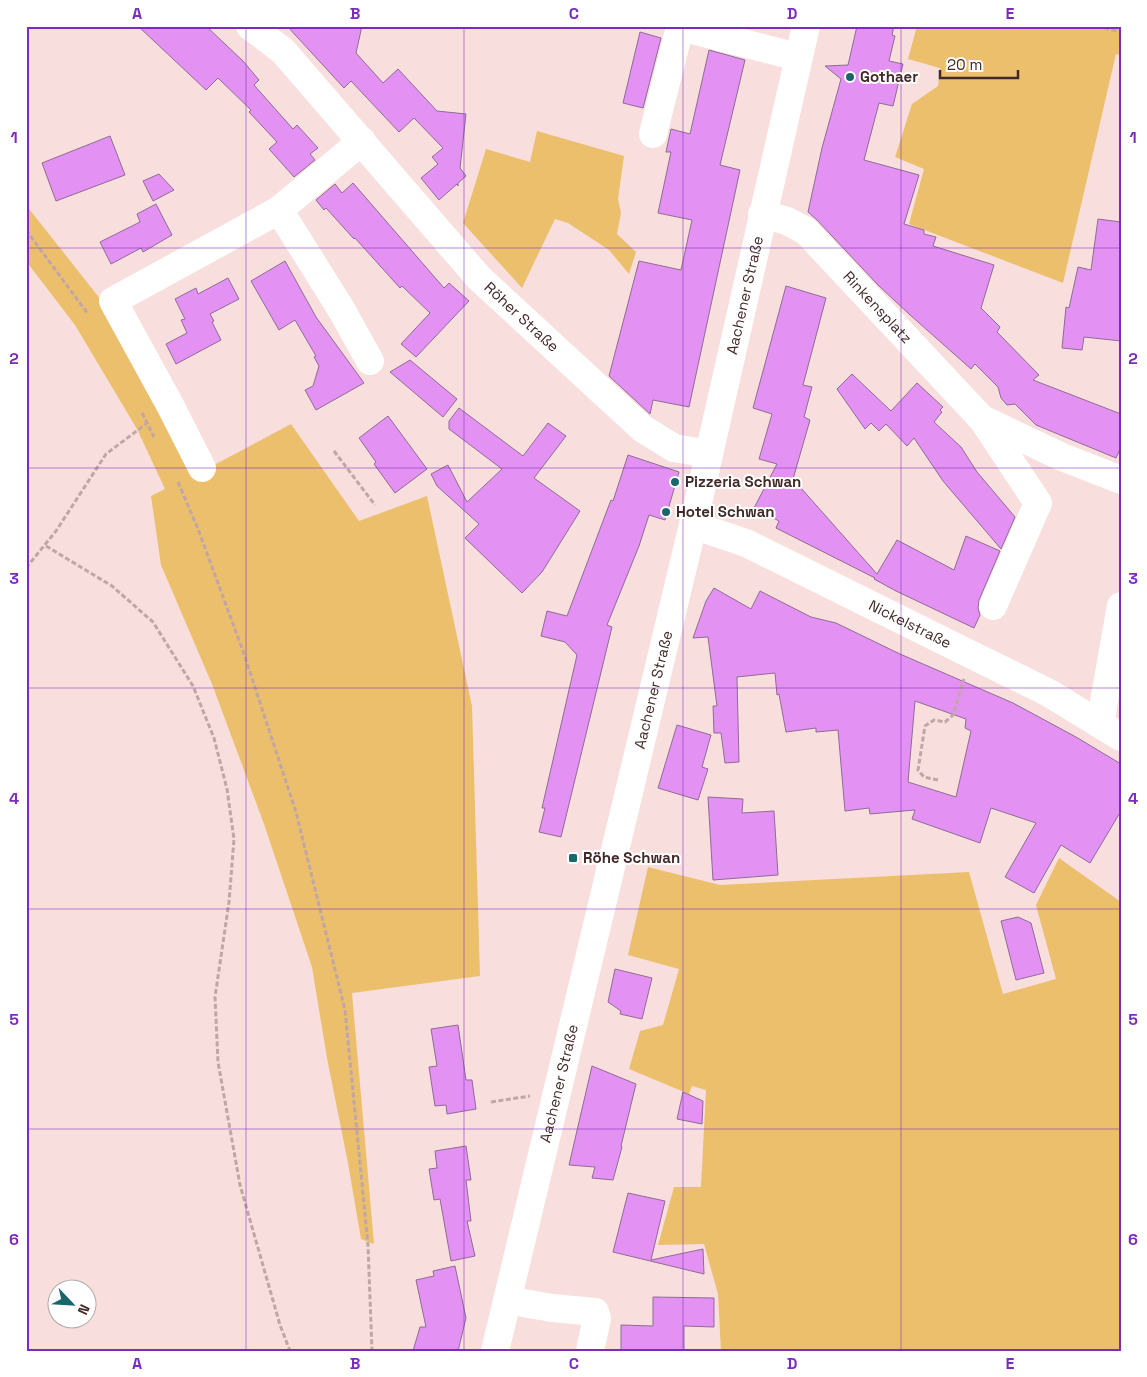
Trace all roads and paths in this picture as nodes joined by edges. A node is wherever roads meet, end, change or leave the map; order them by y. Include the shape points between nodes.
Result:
1 (250, 26) edge
2 (806, 26) edge
3 (1097, 26) edge
4 (1121, 32) edge
5 (798, 57) junction
6 (653, 134) dead end
7 (362, 141) junction
8 (279, 210) junction
9 (762, 214) junction
10 (26, 230) edge
11 (91, 318) dead end
12 (370, 361) dead end
13 (139, 407) dead end
14 (982, 419) junction
15 (146, 424) junction
16 (156, 440) dead end
17 (334, 452) dead end
18 (709, 454) junction
19 (202, 468) dead end
20 (177, 480) dead end
21 (1121, 480) edge
22 (375, 505) dead end
23 (693, 525) junction
24 (46, 546) junction
25 (26, 568) edge
26 (992, 606) dead end
27 (1121, 606) edge
28 (974, 656) junction
29 (1110, 731) edge
30 (938, 780) dead end
31 (529, 1096) dead end
32 (491, 1102) dead end
33 (507, 1300) junction
34 (290, 1351) edge
35 (372, 1351) edge
36 (495, 1351) edge
37 (590, 1351) edge

1 - 7 main road, Röher Straße via 283,51
2 - 5 main road, Aachener Straße
3 - 4 path
5 - 6 main road via 680,28
5 - 9 main road, Aachener Straße
7 - 8 main road
7 - 18 main road, Röher Straße via 479,278 643,429 674,448
8 - 12 main road via 341,308
8 - 19 main road via 113,302
9 - 14 main road, Rinkensplatz via 787,221 806,232
9 - 18 main road, Aachener Straße
10 - 11 path
13 - 15 path
14 - 21 main road, Rinkensplatz via 1062,458
14 - 26 main road, Rinkensplatz via 1038,503
15 - 16 path
15 - 24 path via 106,454
17 - 22 path
18 - 23 main road, Aachener Straße
20 - 35 path via 243,651 296,812 345,1010 368,1245
23 - 28 main road, Nickelstraße via 746,543
23 - 33 main road, Aachener Straße
24 - 25 path
24 - 34 path via 112,586 152,622 193,686 214,738 227,789 234,839 229,902 215,997 218,1062 240,1185
27 - 29 main road
28 - 29 main road, Nickelstraße via 1049,693
28 - 30 path via 953,715 945,722 934,720 925,726 918,770 924,777
31 - 32 path
33 - 36 main road, Aachener Straße
33 - 37 main road via 595,1312 597,1318

